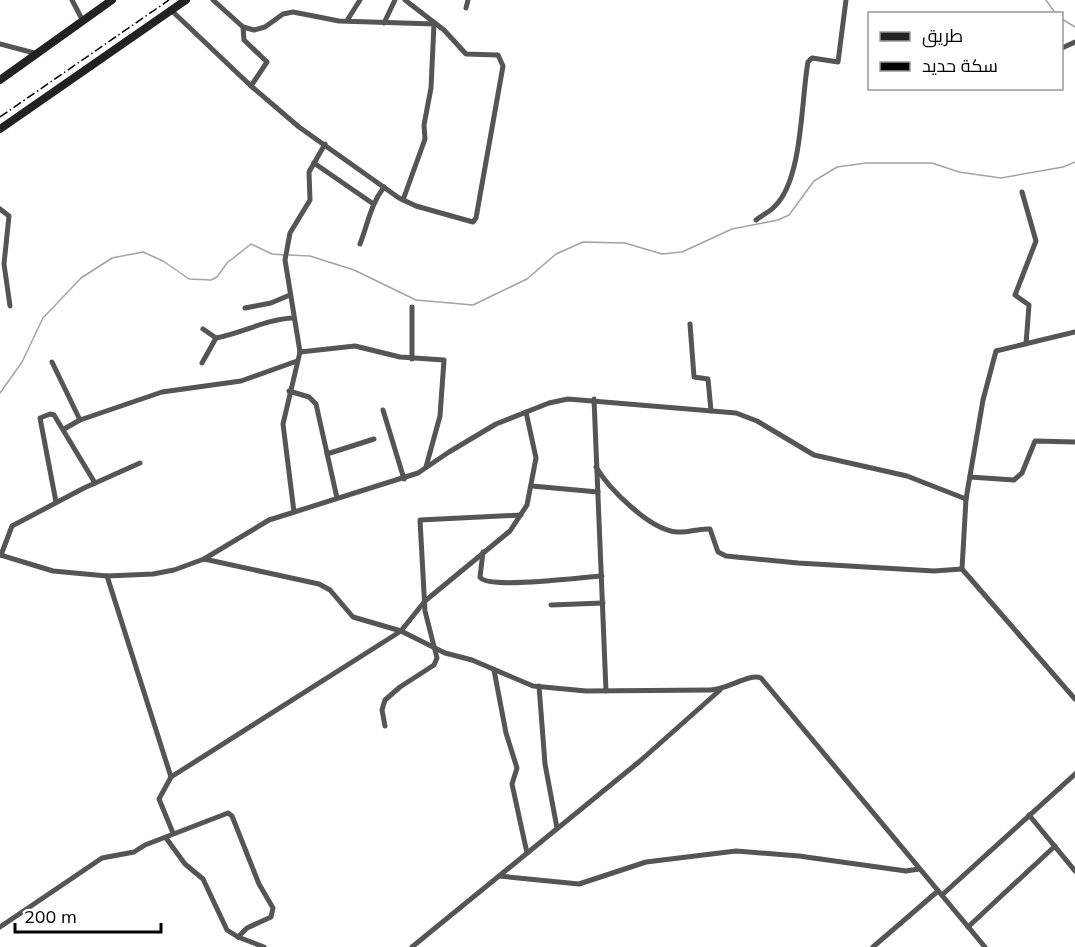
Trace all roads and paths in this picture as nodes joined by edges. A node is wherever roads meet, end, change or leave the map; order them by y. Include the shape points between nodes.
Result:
1 (72, 0) edge
2 (112, 0) edge
3 (186, 0) edge
4 (213, 0) edge
5 (360, 0) edge
6 (395, 0) edge
7 (405, 0) edge
8 (468, 0) edge
9 (846, 0) edge
10 (466, 8) dead end
11 (171, 10) junction
12 (348, 19) junction
13 (83, 21) junction
14 (384, 23) junction
15 (435, 24) junction
16 (243, 27) junction
17 (0, 44) edge
18 (39, 54) junction
19 (0, 81) edge
20 (251, 86) junction
21 (0, 129) edge
22 (325, 144) junction
23 (314, 163) junction
24 (384, 187) junction
25 (1022, 192) dead end
26 (403, 200) junction
27 (372, 203) junction
28 (0, 209) edge
29 (756, 220) dead end
30 (360, 244) dead end
31 (2, 263) edge
32 (290, 295) junction
33 (10, 306) dead end
34 (412, 307) dead end
35 (245, 308) dead end
36 (293, 318) junction
37 (690, 324) dead end
38 (203, 329) dead end
39 (1075, 332) edge
40 (216, 338) junction
41 (1026, 344) junction
42 (300, 352) junction
43 (412, 359) junction
44 (297, 361) junction
45 (52, 362) dead end
46 (202, 363) dead end
47 (289, 391) junction
48 (594, 399) junction
49 (383, 410) dead end
50 (526, 411) junction
51 (711, 411) junction
52 (80, 420) junction
53 (64, 429) junction
54 (374, 439) dead end
55 (1075, 442) edge
56 (327, 454) junction
57 (140, 463) dead end
58 (596, 467) junction
59 (426, 469) junction
60 (970, 477) junction
61 (404, 479) junction
62 (94, 483) junction
63 (532, 486) junction
64 (598, 492) junction
65 (337, 498) junction
66 (966, 499) junction
67 (56, 502) junction
68 (294, 512) junction
69 (521, 515) junction
70 (483, 552) junction
71 (1, 555) edge
72 (204, 559) junction
73 (962, 568) junction
74 (107, 576) junction
75 (602, 576) junction
76 (425, 601) junction
77 (603, 603) junction
78 (551, 605) dead end
79 (401, 631) junction
80 (434, 647) junction
81 (494, 670) junction
82 (539, 686) junction
83 (720, 690) junction
84 (606, 691) junction
85 (1075, 699) edge
86 (385, 726) dead end
87 (1075, 774) edge
88 (171, 777) junction
89 (1029, 815) junction
90 (557, 828) junction
91 (173, 833) junction
92 (166, 838) junction
93 (1055, 846) junction
94 (527, 853) junction
95 (919, 869) junction
96 (1075, 872) edge
97 (499, 876) junction
98 (940, 893) junction
99 (0, 927) edge
100 (968, 927) junction
101 (238, 937) junction
102 (264, 947) edge
103 (412, 947) edge
104 (873, 947) edge
105 (985, 947) edge

1 - 13 street
2 - 13 street
3 - 11 street
4 - 16 street
5 - 12 street
6 - 14 street
7 - 15 street
8 - 10 street
9 - 29 street via 838,62 812,58 808,62 800,140 784,194 774,208
11 - 20 street
11 - 21 street
12 - 14 street
12 - 16 street via 339,21 293,12 260,29
13 - 18 street
14 - 15 street
15 - 26 street via 425,139
15 - 26 street via 466,54 498,55 503,66 476,218 473,222
16 - 20 street via 244,40 267,62
17 - 18 street
18 - 19 street
20 - 22 street
22 - 23 street
22 - 24 street
23 - 27 street
23 - 32 street via 309,172 310,200 290,233 286,248
24 - 26 street
24 - 27 street
25 - 41 street via 1036,241 1015,295 1029,305
27 - 30 street
28 - 31 street via 9,217
31 - 33 street
32 - 35 street
32 - 36 street
34 - 43 street
36 - 40 street
36 - 42 street
37 - 51 street via 694,377 708,379
38 - 40 street
39 - 41 street
40 - 46 street
41 - 60 street via 996,351
42 - 43 street via 355,346
42 - 44 street
43 - 59 street via 444,360 440,416
44 - 47 street
44 - 52 street via 241,381 162,392
45 - 52 street
47 - 56 street via 315,402
47 - 68 street via 283,424
48 - 50 street via 558,400
48 - 51 street
48 - 58 street
49 - 61 street
50 - 59 street via 460,444
50 - 63 street via 536,458
51 - 66 street via 736,413 757,421 814,455 901,474
52 - 53 street
53 - 62 street
53 - 67 street via 53,414 40,419
54 - 56 street
55 - 60 street via 1035,441 1022,473 1014,480
56 - 65 street
57 - 62 street
58 - 64 street
58 - 73 street via 625,503 670,530 710,529 718,552 726,556 940,572
59 - 61 street
60 - 66 street
61 - 65 street
62 - 67 street
63 - 64 street
63 - 69 street
64 - 75 street
65 - 68 street
66 - 73 street
67 - 71 street via 11,528
68 - 72 street via 262,524
69 - 70 street via 506,534
69 - 76 street via 420,520
70 - 75 street via 480,577 488,583
70 - 76 street
71 - 74 street via 53,571
72 - 74 street via 153,574
72 - 79 street via 319,584 330,590 353,617
73 - 85 street
74 - 88 street
75 - 77 street
76 - 79 street
76 - 80 street
77 - 78 street
77 - 84 street
79 - 80 street
79 - 88 street
80 - 81 street
80 - 86 street via 434,665 385,700
81 - 82 street
81 - 94 street via 517,768 512,784
82 - 84 street
82 - 90 street via 545,764
83 - 84 street
83 - 90 street
83 - 95 street via 751,676 761,678
87 - 89 street
88 - 91 street via 159,799
89 - 93 street
89 - 98 street
90 - 94 street
91 - 92 street
91 - 101 street via 225,812 232,816 258,884 273,908 271,917 247,927
92 - 99 street via 134,852 108,855
92 - 101 street via 185,864 203,879 227,930
93 - 96 street
93 - 100 street
94 - 97 street
95 - 97 street via 906,871 736,851 649,861 579,884
95 - 98 street
97 - 103 street
98 - 100 street
98 - 104 street
100 - 105 street
101 - 102 street

